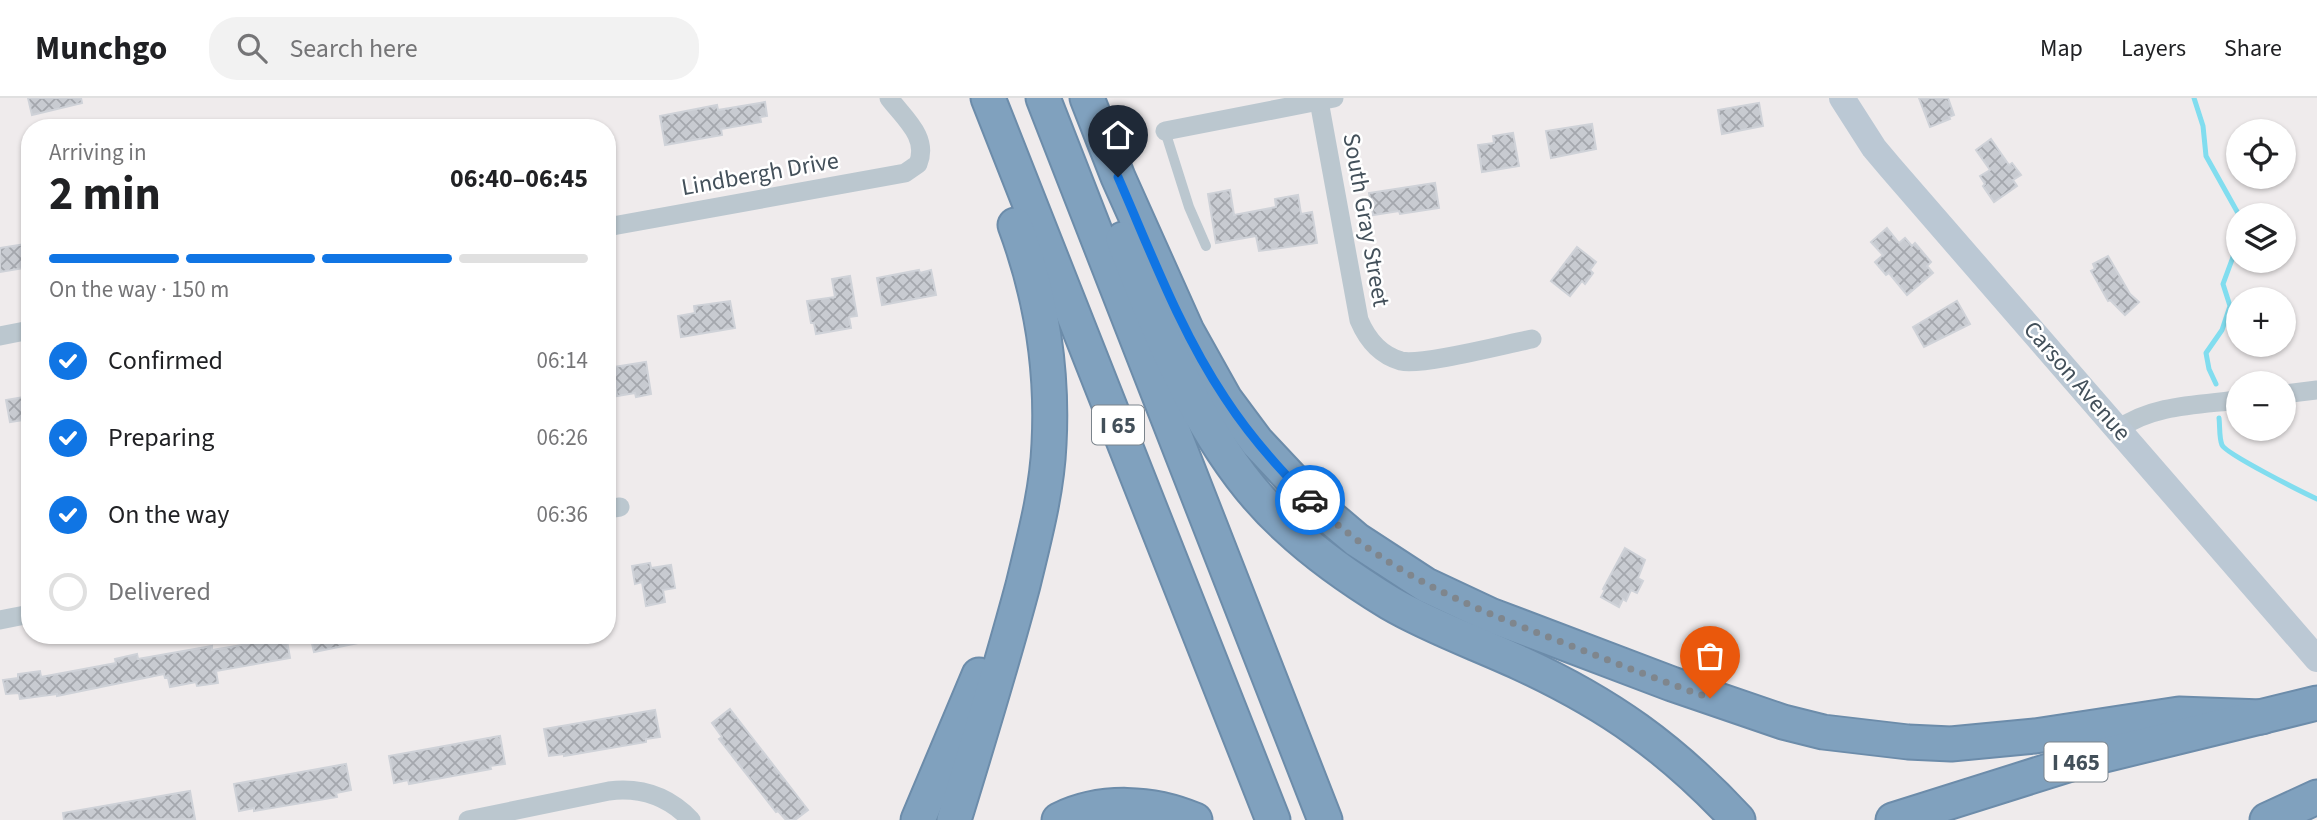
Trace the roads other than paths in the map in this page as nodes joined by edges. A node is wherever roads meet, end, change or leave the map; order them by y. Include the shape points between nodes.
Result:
1 (889, 98) edge
2 (968, 98) edge
3 (988, 98) edge
4 (1043, 98) edge
5 (1067, 98) edge
6 (1087, 98) edge
7 (1843, 98) edge
8 (1326, 99) edge
9 (1165, 131) joint
10 (616, 225) edge
11 (1206, 246) dead end
12 (21, 332) edge
13 (0, 336) edge
14 (1532, 339) dead end
15 (2317, 390) edge
16 (2296, 393) edge
17 (2226, 402) edge
18 (2119, 429) junction
19 (1036, 533) junction
20 (21, 616) edge
21 (0, 620) edge
22 (2313, 654) edge
23 (2317, 702) edge
24 (2262, 716) junction
25 (2317, 797) edge
26 (468, 820) edge
27 (691, 820) edge
28 (918, 820) edge
29 (954, 820) edge
30 (1059, 820) edge
31 (1195, 820) edge
32 (1273, 820) edge
33 (1325, 820) edge
34 (1738, 820) edge
35 (1893, 820) edge
36 (2267, 820) edge

1 - 10 street, Lindbergh Drive via 912,125 922,151 918,164 905,173
2 - 19 highway via 1031,270 1043,327 1049,446
3 - 32 highway, I 65
4 - 33 highway, I 65
5 - 34 highway via 1170,357 1216,439 1286,527 1392,604 1556,680 1641,731 1704,784
6 - 24 highway via 1187,331 1225,399 1318,507 1357,540 1426,585 1490,615 1684,689 1783,722 1844,735 1951,744 2024,738 2179,714
7 - 18 main road, Carson Avenue via 1889,167
8 - 9 street
8 - 14 street, South Gray Street via 1365,336 1404,362
9 - 11 lane
12 - 13 street
15 - 16 street
17 - 18 street via 2150,412
18 - 22 main road, Carson Avenue
19 - 28 highway
19 - 29 highway
20 - 21 street
23 - 24 highway, I 465
24 - 35 highway, I 465 via 2080,761
25 - 36 highway
26 - 27 street via 609,791 638,790 665,799
30 - 31 highway via 1121,805 1163,809

